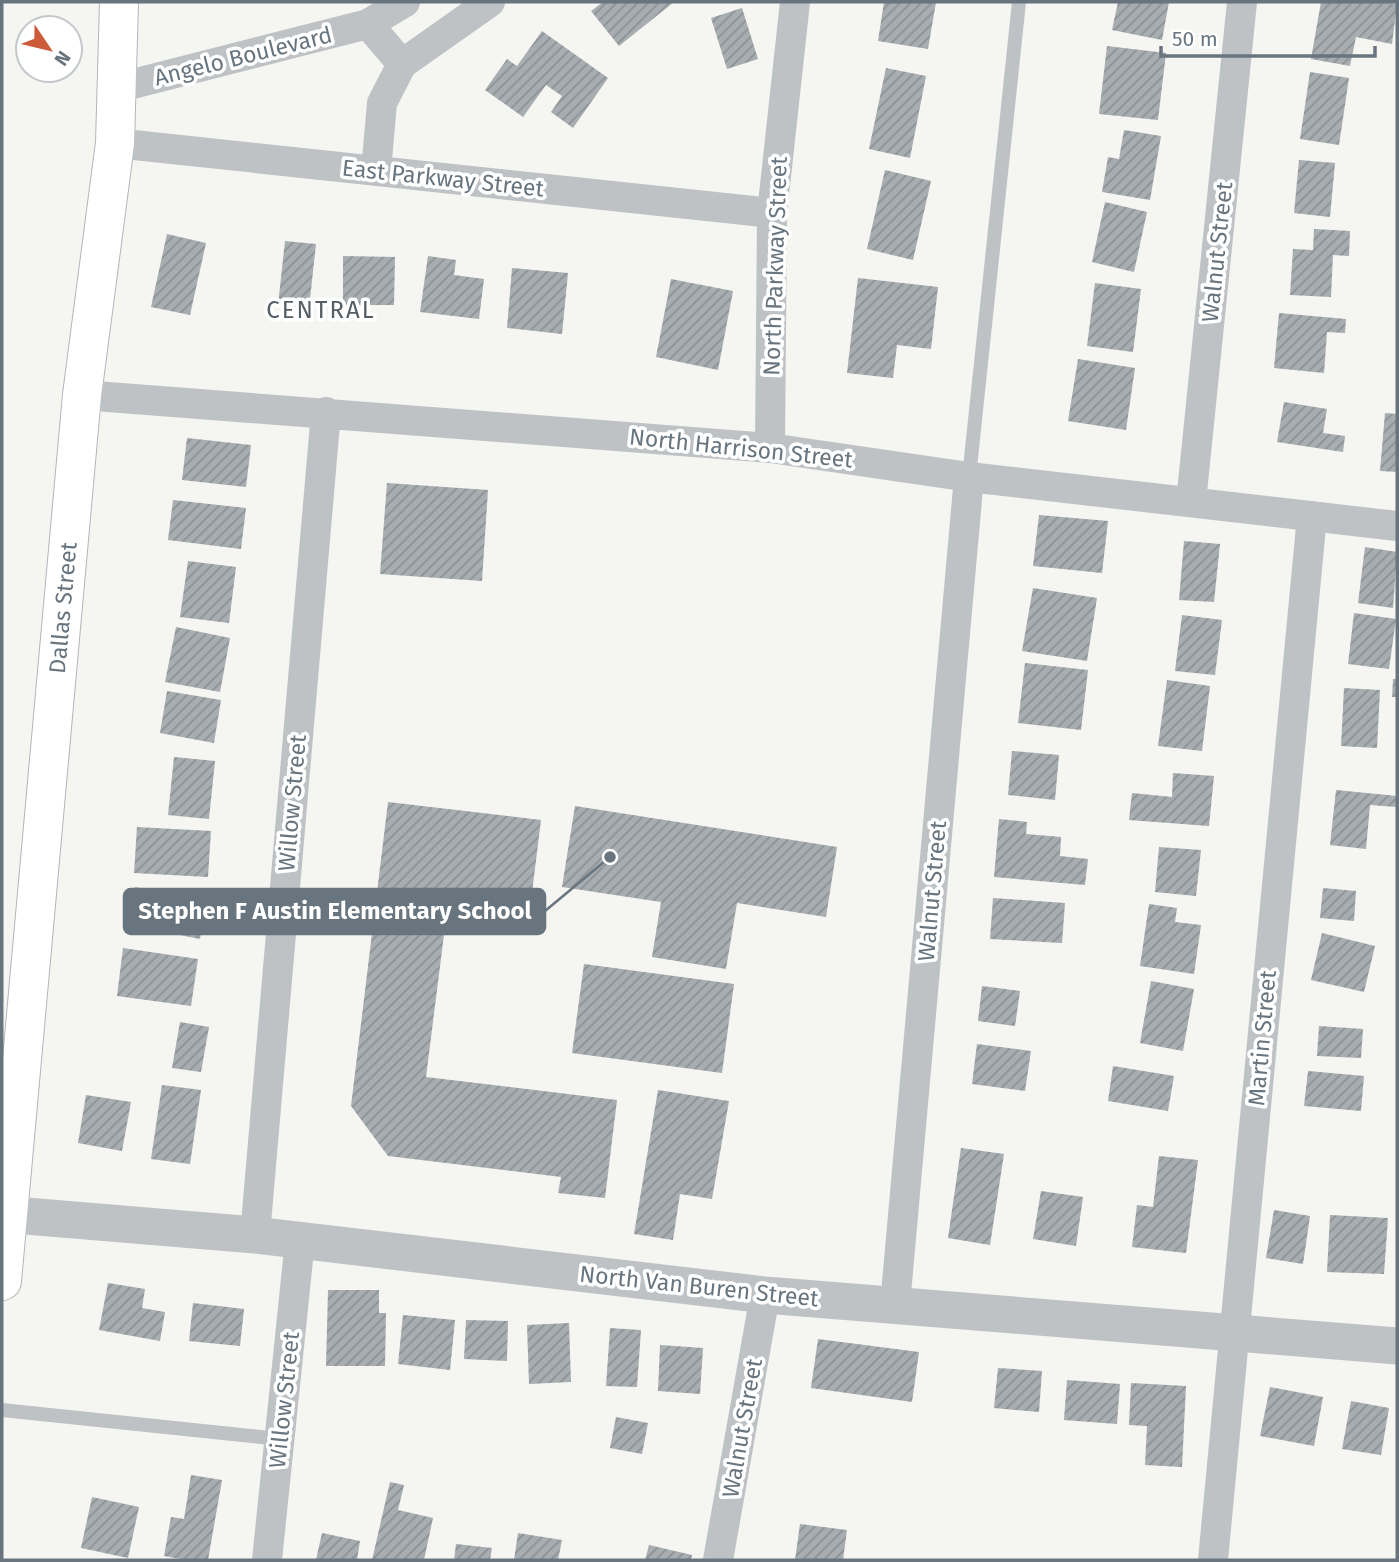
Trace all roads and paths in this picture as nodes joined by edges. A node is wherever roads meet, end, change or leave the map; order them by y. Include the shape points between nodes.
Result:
1 (119, 2) edge
2 (405, 2) edge
3 (490, 2) edge
4 (795, 2) edge
5 (1019, 2) edge
6 (1242, 2) edge
7 (368, 24) junction
8 (402, 64) junction
9 (117, 88) junction
10 (115, 143) junction
11 (376, 171) junction
12 (772, 213) junction
13 (82, 395) junction
14 (326, 412) junction
15 (769, 448) junction
16 (969, 477) junction
17 (1191, 502) junction
18 (1312, 516) junction
19 (1397, 526) edge
20 (5, 1214) edge
21 (255, 1235) junction
22 (300, 1240) junction
23 (2, 1280) edge
24 (765, 1295) junction
25 (895, 1305) junction
26 (1234, 1333) junction
27 (1397, 1346) edge
28 (2, 1410) edge
29 (280, 1439) junction
30 (267, 1560) edge
31 (718, 1560) edge
32 (1213, 1560) edge

1 - 9 main road, Dallas Street
2 - 7 street, Angelo Boulevard
3 - 8 street
4 - 12 street, North Parkway Street
5 - 16 lane
6 - 17 street, Walnut Street
7 - 8 street
7 - 9 street, Angelo Boulevard
8 - 11 street via 382,103
9 - 10 main road, Dallas Street
10 - 11 street, East Parkway Street
10 - 13 main road, Dallas Street
11 - 12 street, East Parkway Street
12 - 15 street, North Parkway Street
13 - 14 street, North Harrison Street
13 - 20 main road, Dallas Street
14 - 15 street, North Harrison Street
14 - 21 street, Willow Street
15 - 16 street, North Harrison Street
16 - 17 street, North Harrison Street
16 - 25 street, Walnut Street
17 - 18 street, North Harrison Street
18 - 19 street, North Harrison Street
18 - 26 street, Martin Street
20 - 21 street, North Van Buren Street
20 - 23 main road, Dallas Street
21 - 22 street, North Van Buren Street
22 - 24 street, North Van Buren Street
22 - 29 street, Willow Street
24 - 25 street, North Van Buren Street
24 - 31 street, Walnut Street
25 - 26 street, North Van Buren Street
26 - 27 street, North Van Buren Street
26 - 32 street, Martin Street
28 - 29 lane
29 - 30 street, Willow Street

